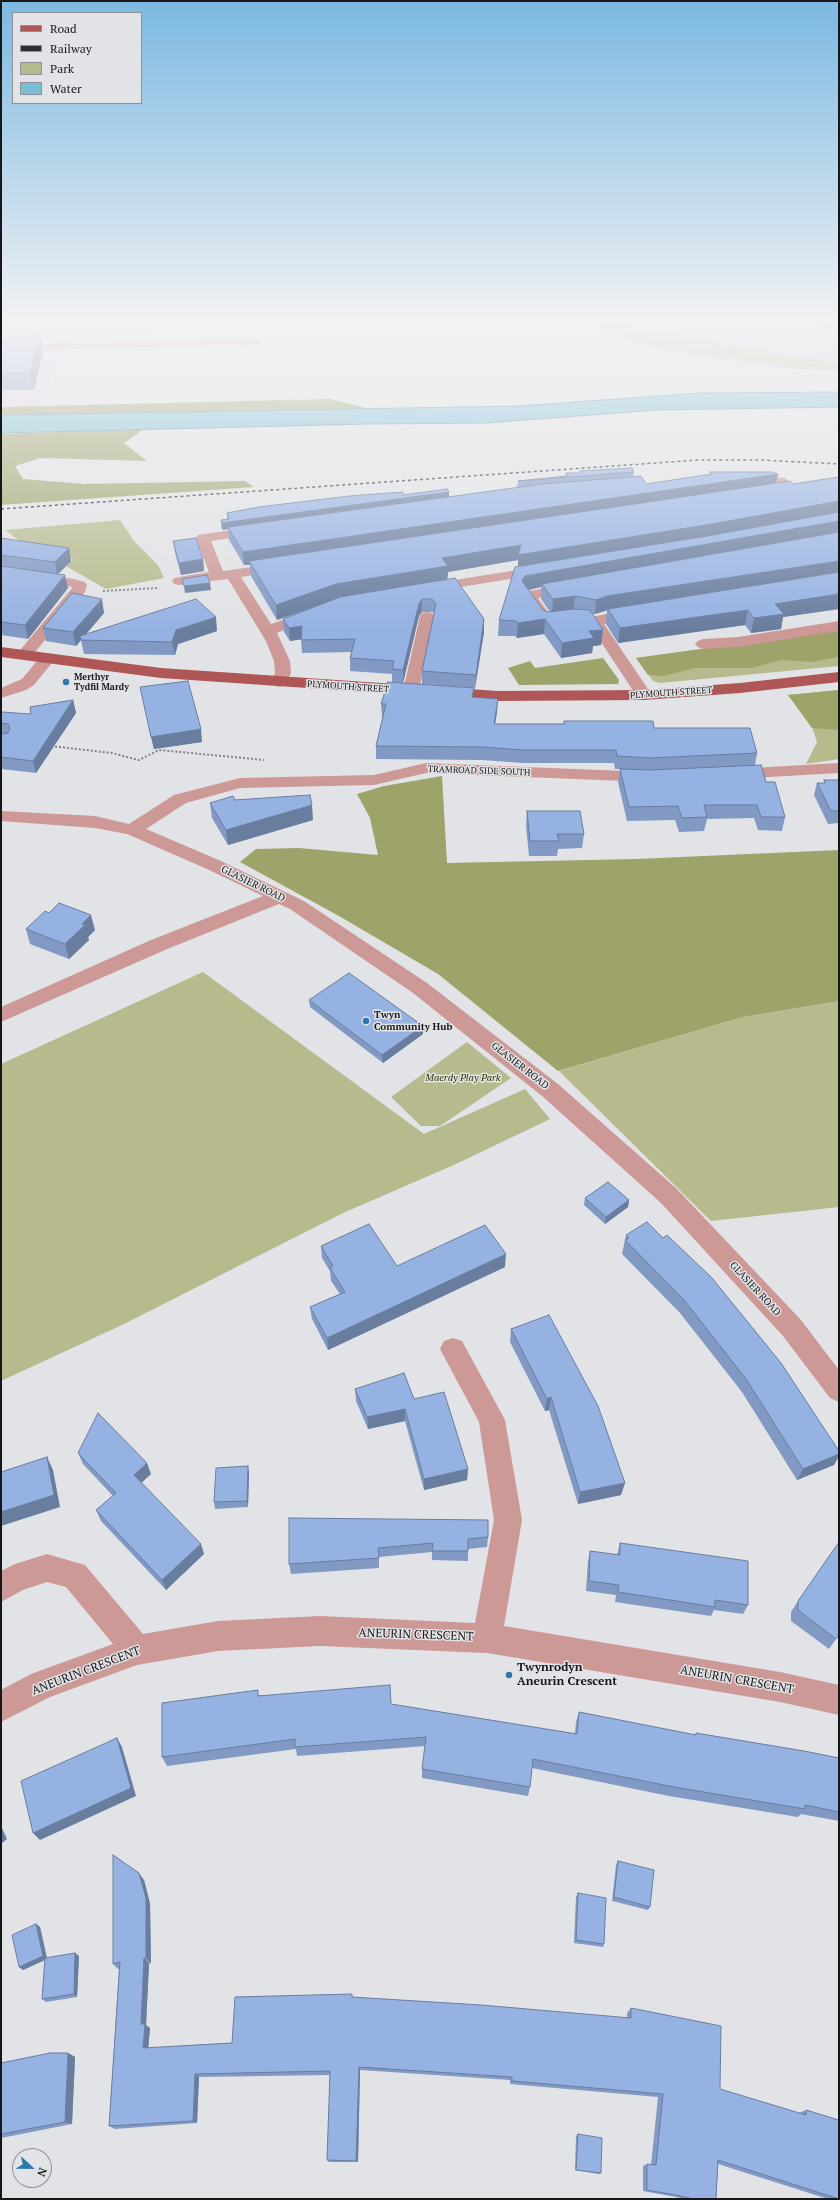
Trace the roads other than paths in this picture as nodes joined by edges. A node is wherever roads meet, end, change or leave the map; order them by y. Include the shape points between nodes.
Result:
1 (734, 480) edge
2 (808, 488) edge
3 (791, 490) junction
4 (759, 495) edge
5 (273, 528) edge
6 (295, 565) edge
7 (554, 568) edge
8 (1, 573) edge
9 (225, 575) junction
10 (179, 581) road end
11 (586, 585) edge
12 (415, 591) edge
13 (325, 609) edge
14 (652, 610) edge
15 (427, 616) dead end
16 (596, 621) junction
17 (839, 626) edge
18 (268, 631) junction
19 (703, 644) dead end
20 (1, 652) edge
21 (24, 655) junction
22 (48, 658) junction
23 (839, 677) edge
24 (279, 682) junction
25 (411, 691) junction
26 (1, 693) edge
27 (644, 695) junction
28 (839, 768) edge
29 (720, 774) edge
30 (664, 776) edge
31 (1, 816) edge
32 (132, 830) junction
33 (279, 896) junction
34 (1, 1015) edge
35 (453, 1349) dead end
36 (839, 1390) edge
37 (1, 1588) edge
38 (487, 1638) junction
39 (137, 1650) junction
40 (839, 1700) edge
41 (1, 1706) edge

1 - 3 street via 772,479 780,481
2 - 3 street
3 - 4 street
5 - 9 street via 203,538
6 - 9 street
7 - 12 street
8 - 21 street via 80,585 80,589
9 - 10 street
9 - 18 street
11 - 16 street via 529,595 547,621 573,617
13 - 18 street
14 - 16 street
15 - 25 street
16 - 27 street via 597,627
17 - 19 street via 738,642
18 - 24 street via 282,661 283,673
20 - 21 main road, PLYMOUTH STREET
21 - 22 main road, PLYMOUTH STREET
22 - 24 main road, PLYMOUTH STREET via 121,669
22 - 26 street via 28,682
23 - 27 main road, PLYMOUTH STREET
24 - 25 main road, PLYMOUTH STREET
25 - 27 main road, PLYMOUTH STREET via 498,696
28 - 29 street
30 - 32 street, TRAMROAD SIDE SOUTH via 572,775 426,768 374,780 240,783 180,798
31 - 32 street, GLASIER ROAD via 95,822
32 - 33 street, GLASIER ROAD
33 - 34 street via 158,945
33 - 36 street, GLASIER ROAD via 297,905 420,988 550,1090 669,1196 792,1328
35 - 38 street via 492,1420 508,1520
37 - 39 street via 15,1578 47,1568 75,1575
38 - 39 street, ANEURIN CRESCENT via 320,1631 218,1636
38 - 40 street, ANEURIN CRESCENT via 780,1687
39 - 41 street, ANEURIN CRESCENT via 42,1684

